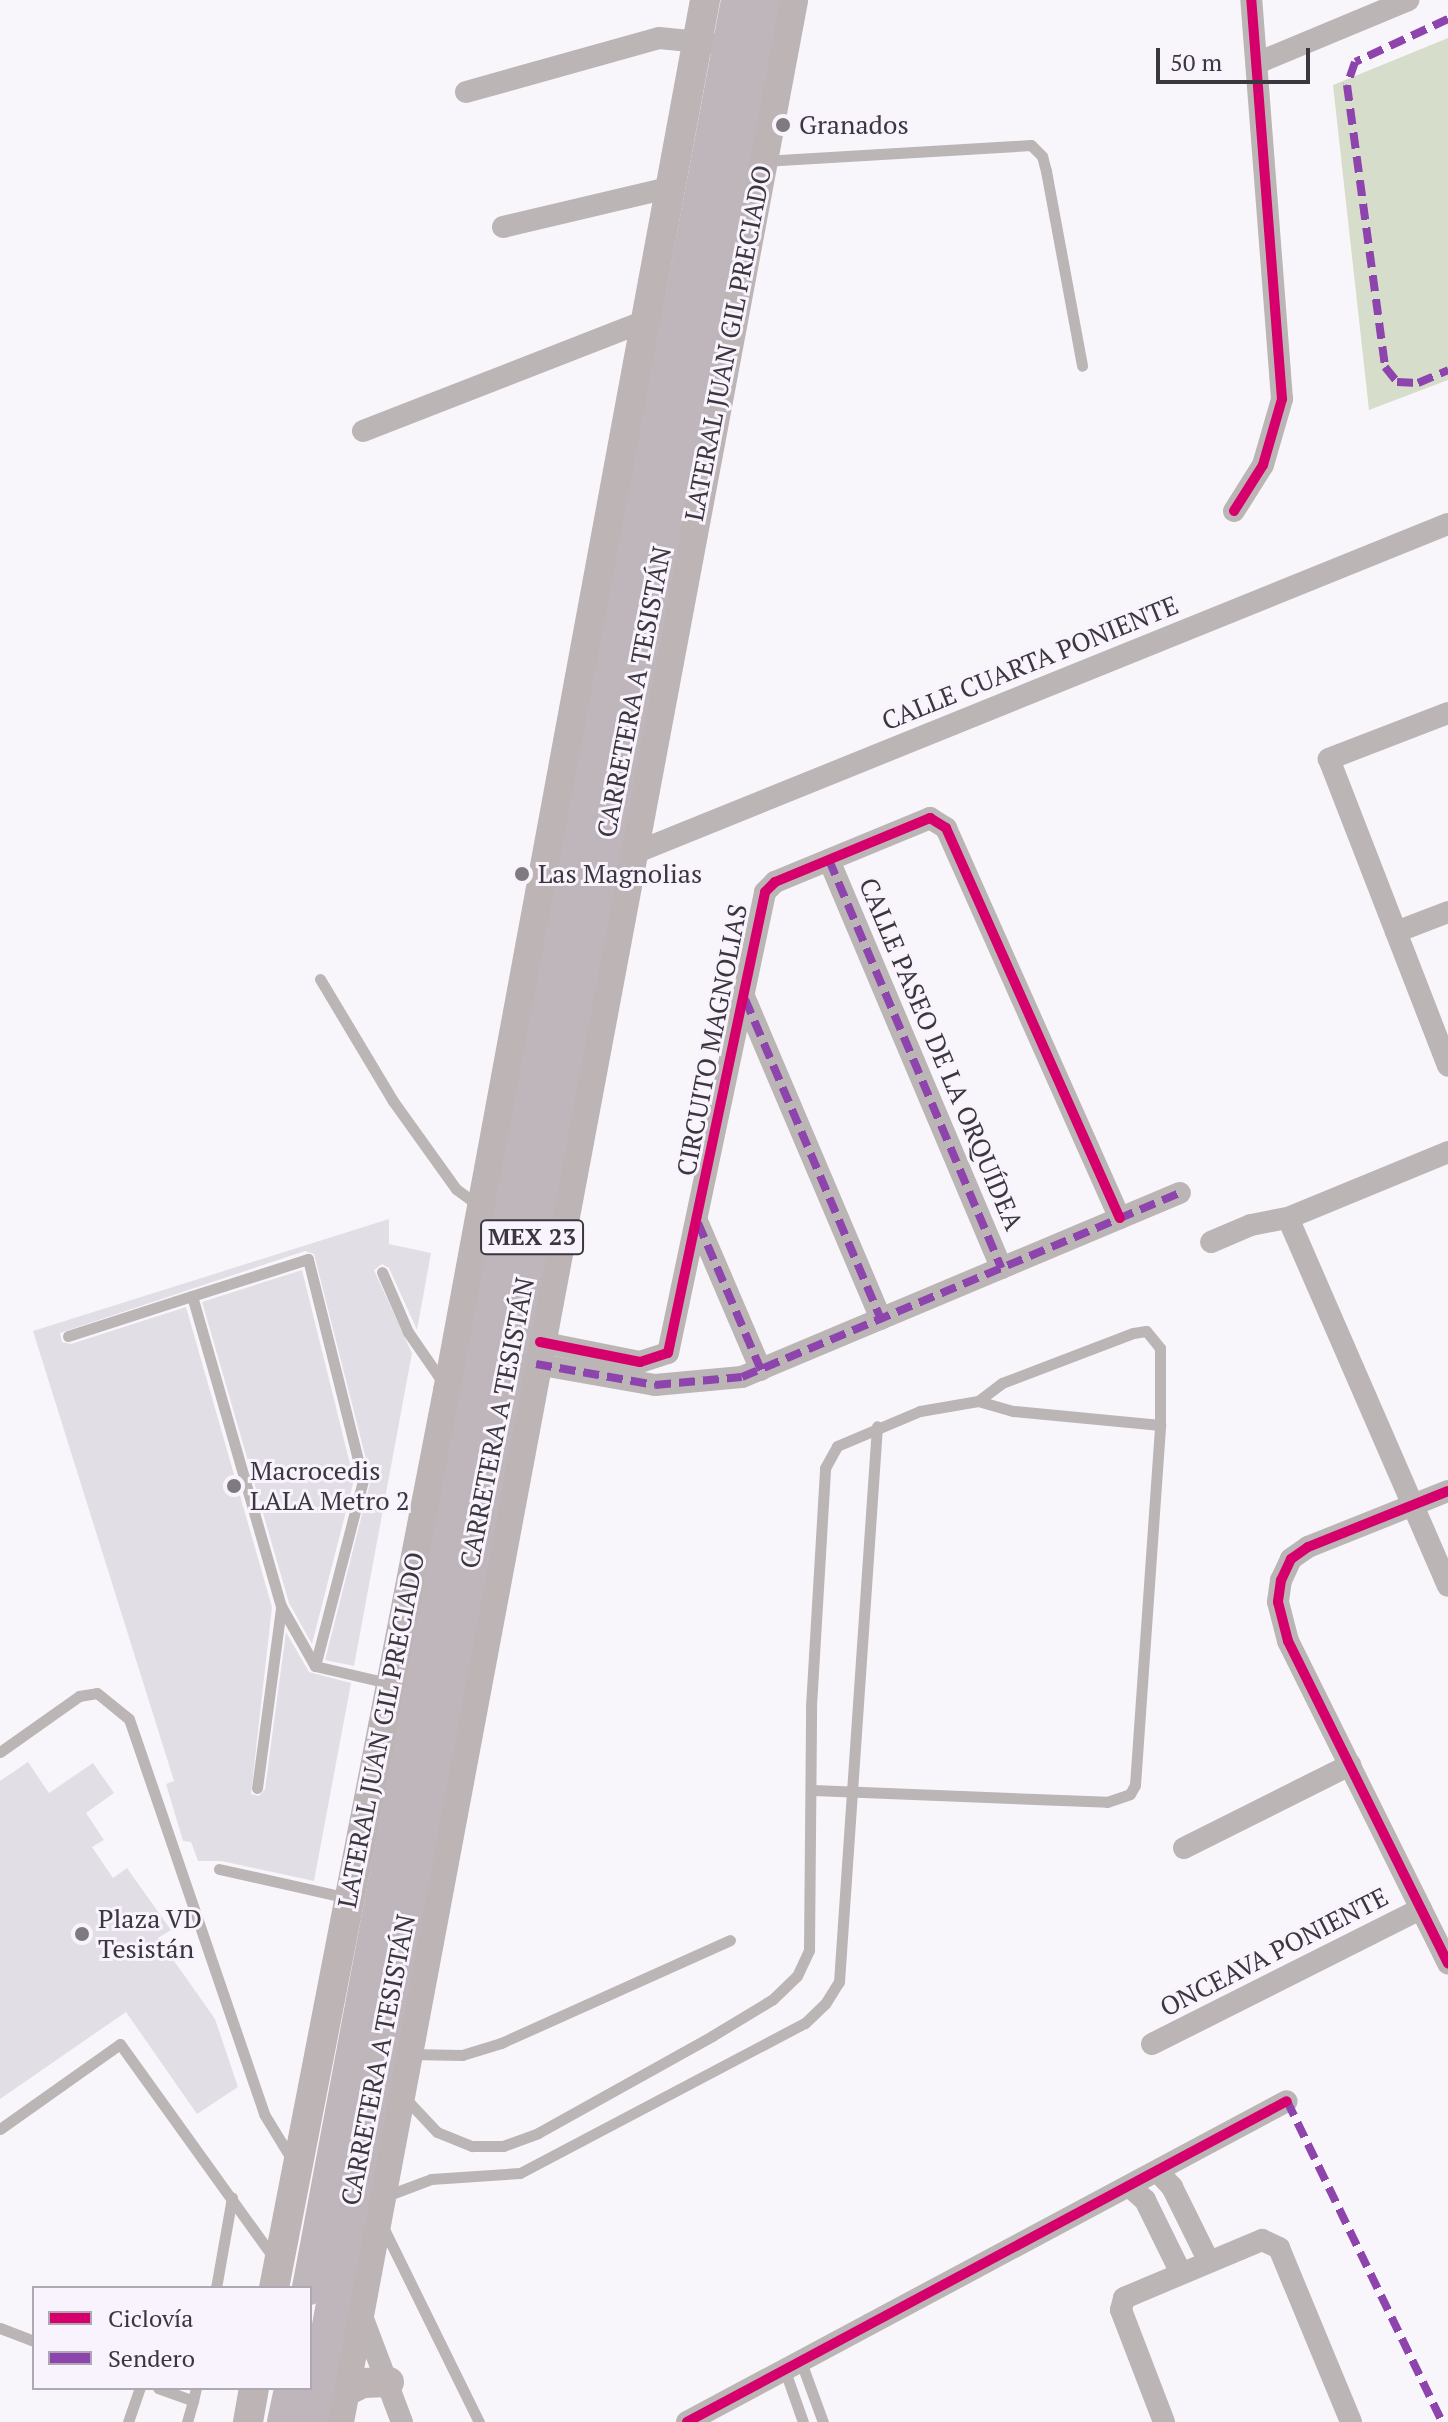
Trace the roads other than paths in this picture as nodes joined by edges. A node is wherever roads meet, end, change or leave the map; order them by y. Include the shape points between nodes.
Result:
1 (705, 0) edge
2 (738, 0) edge
3 (763, 0) edge
4 (793, 0) edge
5 (1251, 0) edge
6 (1398, 2) edge
7 (741, 49) junction
8 (1257, 63) junction
9 (466, 92) dead end
10 (762, 161) junction
11 (668, 188) junction
12 (503, 227) dead end
13 (643, 322) junction
14 (1082, 366) dead end
15 (363, 431) dead end
16 (1234, 511) dead end
17 (1448, 524) edge
18 (1448, 713) edge
19 (632, 854) junction
20 (829, 860) junction
21 (1448, 912) edge
22 (1396, 932) junction
23 (320, 979) dead end
24 (743, 994) junction
25 (510, 1058) junction
26 (1448, 1066) edge
27 (592, 1075) junction
28 (548, 1084) junction
29 (538, 1136) junction
30 (494, 1148) junction
31 (1448, 1153) edge
32 (575, 1164) junction
33 (1180, 1193) dead end
34 (482, 1209) junction
35 (1120, 1218) junction
36 (1288, 1218) junction
37 (697, 1221) junction
38 (1211, 1242) dead end
39 (1001, 1268) junction
40 (382, 1272) dead end
41 (192, 1296) junction
42 (881, 1319) junction
43 (68, 1336) dead end
44 (538, 1353) junction
45 (761, 1370) junction
46 (448, 1391) junction
47 (978, 1401) junction
48 (1160, 1425) junction
49 (877, 1426) junction
50 (1448, 1491) edge
51 (1411, 1505) junction
52 (1448, 1586) edge
53 (281, 1606) junction
54 (315, 1666) junction
55 (389, 1683) junction
56 (0, 1752) edge
57 (1350, 1765) junction
58 (257, 1788) dead end
59 (813, 1790) junction
60 (853, 1794) junction
61 (1184, 1848) dead end
62 (219, 1869) dead end
63 (349, 1898) junction
64 (1421, 1909) junction
65 (730, 1940) dead end
66 (1448, 1963) edge
67 (1152, 2044) dead end
68 (409, 2054) junction
69 (401, 2094) junction
70 (1287, 2101) dead end
71 (0, 2129) edge
72 (296, 2166) junction
73 (1158, 2172) junction
74 (1130, 2187) junction
75 (232, 2197) junction
76 (380, 2208) junction
77 (1208, 2260) junction
78 (340, 2263) junction
79 (1180, 2271) junction
80 (276, 2276) edge
81 (216, 2286) edge
82 (309, 2286) edge
83 (359, 2308) junction
84 (0, 2328) edge
85 (32, 2340) edge
86 (793, 2366) junction
87 (389, 2382) junction
88 (139, 2390) edge
89 (163, 2390) edge
90 (196, 2390) edge
91 (254, 2390) edge
92 (291, 2390) edge
93 (345, 2392) junction
94 (193, 2401) junction
95 (822, 2417) edge
96 (803, 2420) edge
97 (128, 2422) edge
98 (187, 2422) edge
99 (248, 2422) edge
100 (284, 2422) edge
101 (311, 2422) edge
102 (339, 2422) edge
103 (402, 2422) edge
104 (479, 2422) edge
105 (687, 2422) edge
106 (1164, 2422) edge
107 (1351, 2422) edge

1 - 7 main road, LATERAL JUAN GIL PRECIADO
2 - 7 main road, CARRETERA A TESISTÁN / MEX 23
3 - 7 main road, CARRETERA A TESISTÁN / MEX 23
4 - 7 main road, LATERAL JUAN GIL PRECIADO
5 - 8 street
6 - 8 street
7 - 9 street via 659,38
7 - 10 main road, LATERAL JUAN GIL PRECIADO
7 - 11 main road, LATERAL JUAN GIL PRECIADO
7 - 28 main road, CARRETERA A TESISTÁN / MEX 23
8 - 16 street via 1282,399 1263,465
10 - 14 lane via 1031,145 1042,156 1046,171
10 - 19 main road, LATERAL JUAN GIL PRECIADO
11 - 12 street
11 - 13 main road, LATERAL JUAN GIL PRECIADO
13 - 15 street
13 - 25 main road, LATERAL JUAN GIL PRECIADO
17 - 19 street, CALLE CUARTA PONIENTE
18 - 22 street via 1329,759
19 - 27 main road, LATERAL JUAN GIL PRECIADO
20 - 24 street, CIRCUITO MAGNOLIAS via 775,882 765,892
20 - 35 street, CIRCUITO MAGNOLIAS via 930,818 946,828
20 - 39 street, CALLE PASEO DE LA ORQUÍDEA
21 - 22 street
22 - 26 street
23 - 34 lane via 393,1101 456,1189
24 - 37 street, CIRCUITO MAGNOLIAS
24 - 42 street
25 - 28 main road
25 - 30 main road, LATERAL JUAN GIL PRECIADO
27 - 28 main road
27 - 32 main road, LATERAL JUAN GIL PRECIADO
28 - 29 main road, CARRETERA A TESISTÁN / MEX 23
29 - 30 main road
29 - 32 main road
29 - 78 main road, CARRETERA A TESISTÁN / MEX 23
29 - 82 main road, CARRETERA A TESISTÁN / MEX 23
30 - 34 main road, LATERAL JUAN GIL PRECIADO
31 - 36 street
32 - 44 main road, LATERAL JUAN GIL PRECIADO
33 - 35 street
34 - 46 main road, LATERAL JUAN GIL PRECIADO
35 - 39 street
36 - 38 street via 1251,1225
36 - 51 street
37 - 44 street, CIRCUITO MAGNOLIAS via 672,1346 660,1359
37 - 45 street
39 - 42 street
40 - 46 lane via 408,1332
41 - 43 lane
41 - 53 lane
41 - 54 lane via 308,1259 363,1480
42 - 45 street
44 - 45 street via 673,1385 720,1382
44 - 68 main road, LATERAL JUAN GIL PRECIADO
46 - 55 main road, LATERAL JUAN GIL PRECIADO
47 - 48 lane via 1014,1411
47 - 48 lane via 1002,1383 1146,1331 1160,1348
47 - 49 lane via 920,1411
48 - 60 lane via 1149,1628 1130,1794 1107,1802
49 - 59 lane via 837,1446 825,1468 811,1706
49 - 60 lane
50 - 51 street
51 - 52 street
51 - 57 street via 1291,1559 1278,1602 1288,1641
53 - 54 lane
53 - 58 lane
54 - 55 lane
55 - 63 main road, LATERAL JUAN GIL PRECIADO
56 - 72 lane via 79,1696 97,1693 129,1719 264,2114
57 - 61 street
57 - 64 street
59 - 60 lane
59 - 69 lane via 809,1950 797,1976 773,1999 538,2133 503,2146 472,2146 437,2132
60 - 76 lane via 839,1982 805,2023 520,2173 431,2179
62 - 63 lane
63 - 72 main road, LATERAL JUAN GIL PRECIADO
64 - 66 street
64 - 67 street, ONCEAVA PONIENTE
65 - 68 lane via 501,2043 462,2055
68 - 69 main road, LATERAL JUAN GIL PRECIADO
69 - 76 main road, LATERAL JUAN GIL PRECIADO
70 - 73 street
71 - 75 lane via 120,2044
72 - 80 main road, LATERAL JUAN GIL PRECIADO
73 - 74 street
73 - 77 street via 1172,2187
74 - 79 street via 1145,2200
74 - 86 street
75 - 80 lane
75 - 81 lane
76 - 83 main road, LATERAL JUAN GIL PRECIADO
76 - 104 lane
77 - 79 street
77 - 107 street via 1262,2240 1279,2248
78 - 83 street
78 - 101 main road, CARRETERA A TESISTÁN / MEX 23
79 - 106 street via 1133,2290 1121,2310
83 - 87 street
83 - 93 main road, LATERAL JUAN GIL PRECIADO
84 - 85 lane
86 - 95 lane
86 - 96 lane
86 - 105 street
87 - 93 main road via 363,2383
87 - 103 street
88 - 97 lane
89 - 94 lane
90 - 94 lane
91 - 99 main road
92 - 100 main road
93 - 102 main road, LATERAL JUAN GIL PRECIADO
94 - 98 lane
95 - 96 lane

